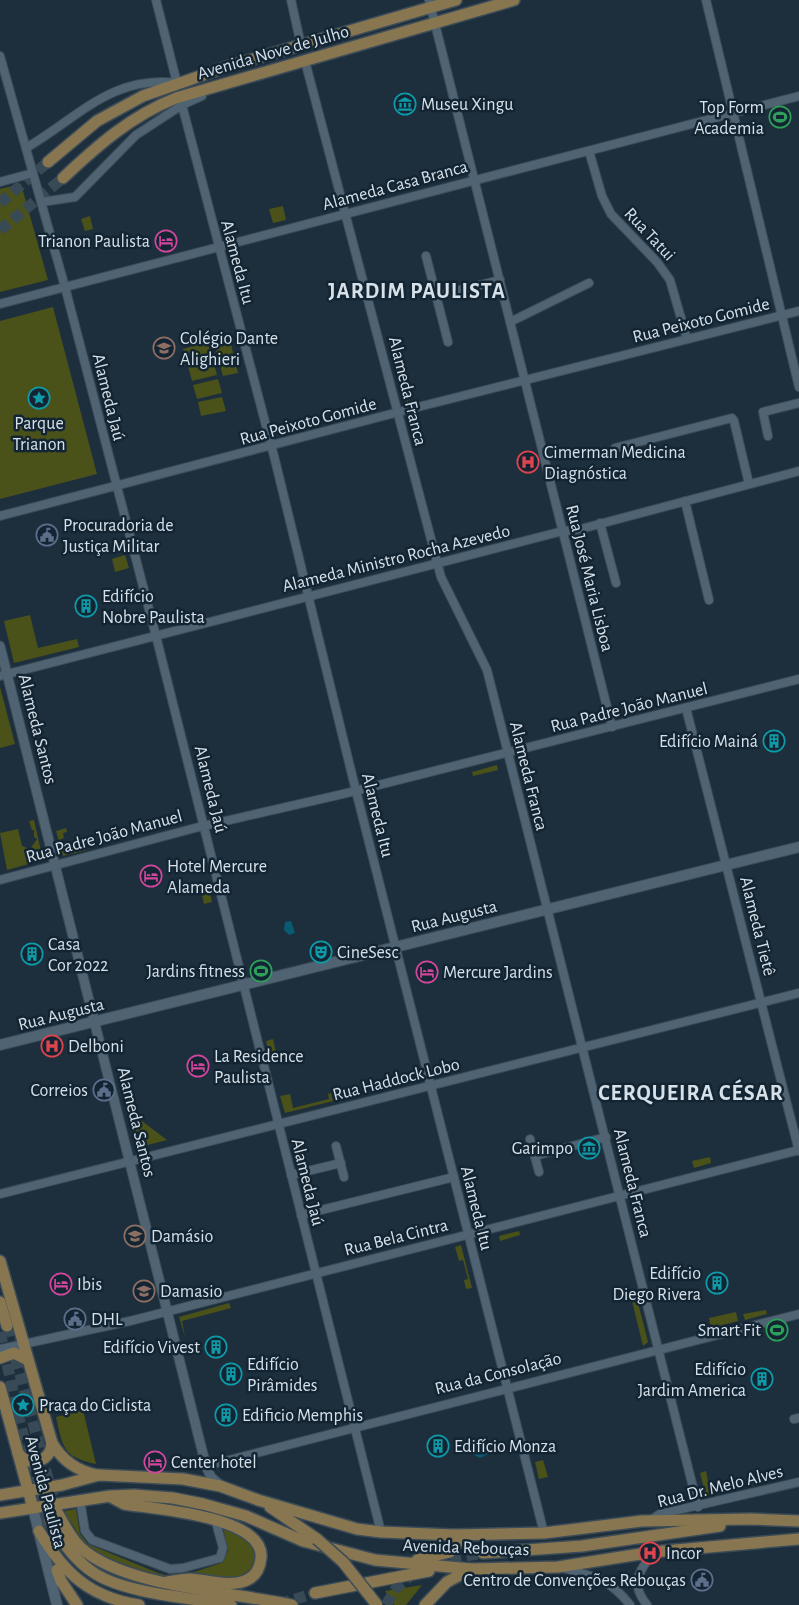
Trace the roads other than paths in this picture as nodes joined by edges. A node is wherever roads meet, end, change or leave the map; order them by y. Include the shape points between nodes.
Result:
1 (156, 0) edge
2 (291, 0) edge
3 (456, 0) edge
4 (514, 0) edge
5 (706, 0) edge
6 (430, 4) edge
7 (435, 23) junction
8 (301, 45) junction
9 (0, 56) edge
10 (305, 61) junction
11 (178, 83) junction
12 (230, 83) junction
13 (799, 96) edge
14 (182, 105) junction
15 (732, 113) junction
16 (26, 148) junction
17 (589, 151) junction
18 (48, 162) tunnel mouth
19 (33, 173) junction
20 (63, 178) tunnel mouth
21 (475, 179) junction
22 (0, 182) edge
23 (42, 202) junction
24 (345, 214) junction
25 (218, 247) junction
26 (426, 256) dead end
27 (500, 280) junction
28 (589, 283) dead end
29 (65, 287) junction
30 (436, 296) junction
31 (0, 304) edge
32 (799, 311) edge
33 (782, 315) junction
34 (510, 322) junction
35 (687, 339) junction
36 (448, 342) dead end
37 (524, 380) junction
38 (799, 387) edge
39 (799, 403) edge
40 (398, 412) junction
41 (768, 436) dead end
42 (272, 446) junction
43 (615, 448) dead end
44 (799, 471) edge
45 (749, 484) junction
46 (117, 486) junction
47 (685, 501) junction
48 (0, 516) edge
49 (600, 523) junction
50 (563, 531) junction
51 (437, 563) junction
52 (616, 583) dead end
53 (307, 597) junction
54 (708, 600) dead end
55 (156, 636) junction
56 (0, 646) edge
57 (4, 675) edge
58 (799, 679) edge
59 (686, 708) junction
60 (612, 726) junction
61 (508, 753) junction
62 (356, 791) junction
63 (204, 825) junction
64 (799, 847) edge
65 (727, 864) junction
66 (56, 865) junction
67 (0, 880) edge
68 (548, 910) junction
69 (396, 948) junction
70 (243, 985) junction
71 (799, 993) edge
72 (762, 1003) junction
73 (95, 1022) junction
74 (0, 1045) edge
75 (583, 1048) junction
76 (431, 1086) junction
77 (278, 1124) junction
78 (606, 1138) junction
79 (530, 1139) dead end
80 (336, 1146) dead end
81 (799, 1150) edge
82 (535, 1156) junction
83 (130, 1162) junction
84 (340, 1163) junction
85 (539, 1172) dead end
86 (291, 1176) junction
87 (344, 1177) dead end
88 (454, 1177) junction
89 (0, 1194) edge
90 (621, 1195) junction
91 (301, 1215) junction
92 (468, 1234) junction
93 (0, 1260) edge
94 (316, 1272) junction
95 (0, 1302) edge
96 (168, 1311) junction
97 (799, 1314) edge
98 (7, 1326) edge
99 (23, 1344) junction
100 (0, 1349) edge
101 (660, 1350) junction
102 (0, 1358) edge
103 (28, 1360) junction
104 (0, 1388) edge
105 (507, 1389) junction
106 (355, 1426) junction
107 (52, 1443) junction
108 (17, 1452) junction
109 (206, 1466) junction
110 (99, 1475) junction
111 (799, 1482) edge
112 (220, 1486) junction
113 (28, 1490) junction
114 (0, 1495) edge
115 (110, 1496) junction
116 (80, 1500) junction
117 (258, 1500) junction
118 (698, 1506) junction
119 (33, 1508) junction
120 (58, 1512) tunnel mouth
121 (0, 1513) edge
122 (751, 1519) junction
123 (215, 1520) junction
124 (650, 1521) junction
125 (799, 1521) edge
126 (50, 1522) tunnel mouth
127 (39, 1531) junction
128 (381, 1532) junction
129 (544, 1533) junction
130 (454, 1535) junction
131 (799, 1540) edge
132 (653, 1552) junction
133 (483, 1553) tunnel mouth
134 (394, 1562) junction
135 (558, 1567) junction
136 (455, 1568) junction
137 (471, 1569) junction
138 (58, 1570) dead end
139 (167, 1582) junction
140 (315, 1593) tunnel mouth
141 (57, 1605) edge
142 (77, 1605) edge
143 (139, 1605) edge
144 (231, 1605) edge
145 (292, 1605) edge
146 (376, 1605) edge
147 (424, 1605) edge
148 (630, 1605) edge
149 (646, 1605) edge

1 - 11 street
2 - 8 street
3 - 6 main road, Avenida Nove de Julho
4 - 7 main road, Avenida Nove de Julho
5 - 15 street
6 - 7 street, Rua José Maria Lisboa
6 - 8 main road, Avenida Nove de Julho
7 - 10 main road, Avenida Nove de Julho
7 - 21 street, Rua José Maria Lisboa
8 - 11 main road, Avenida Nove de Julho
9 - 16 street, Alameda Jaú
10 - 12 main road, Avenida Nove de Julho
10 - 24 street, Alameda Franca
11 - 16 street via 145,82 119,89
11 - 18 main road, Avenida Nove de Julho via 116,109
12 - 14 street
12 - 20 main road, Avenida Nove de Julho via 153,107 116,130
13 - 15 street, Alameda Casa Branca
14 - 23 street via 124,145 75,197
14 - 25 street, Alameda Itu
15 - 17 street, Alameda Casa Branca
15 - 33 street
16 - 19 street, Alameda Jaú
17 - 21 street, Alameda Casa Branca
17 - 35 street, Rua Tatui via 602,196 611,214 658,262 670,280
19 - 22 street
19 - 23 street, Alameda Jaú
21 - 24 street, Alameda Casa Branca
21 - 27 street, Rua José Maria Lisboa
23 - 29 street, Alameda Jaú
24 - 25 street, Alameda Casa Branca
24 - 40 street, Alameda Franca
25 - 29 street, Alameda Casa Branca
25 - 42 street, Alameda Itu
26 - 30 street
27 - 30 street
27 - 34 street, Rua José Maria Lisboa
28 - 34 street
29 - 31 street, Alameda Casa Branca
29 - 46 street, Alameda Jaú
30 - 36 street
32 - 33 street, Rua Peixoto Gomide
33 - 35 street, Rua Peixoto Gomide
33 - 38 street
34 - 37 street, Rua José Maria Lisboa
35 - 37 street, Rua Peixoto Gomide
37 - 40 street, Rua Peixoto Gomide
37 - 50 street, Rua José Maria Lisboa
39 - 41 street via 763,412
40 - 42 street, Rua Peixoto Gomide
40 - 51 street, Alameda Franca
42 - 46 street, Rua Peixoto Gomide
42 - 53 street, Alameda Itu
43 - 45 street via 732,418
44 - 45 street, Alameda Ministro Rocha Azevedo
45 - 47 street, Alameda Ministro Rocha Azevedo
46 - 48 street, Rua Peixoto Gomide
46 - 55 street, Alameda Jaú
47 - 49 street, Alameda Ministro Rocha Azevedo
47 - 54 street
49 - 50 street, Alameda Ministro Rocha Azevedo
49 - 52 street
50 - 51 street, Alameda Ministro Rocha Azevedo
50 - 60 street, Rua José Maria Lisboa
51 - 53 street, Alameda Ministro Rocha Azevedo
51 - 61 street, Alameda Franca via 440,577 487,670
53 - 55 street, Alameda Ministro Rocha Azevedo
53 - 62 street, Alameda Itu
55 - 57 street, Alameda Ministro Rocha Azevedo
55 - 63 street, Alameda Jaú
56 - 57 street, Alameda Santos
57 - 66 street, Alameda Santos
58 - 59 street, Rua Padre João Manuel
59 - 60 street, Rua Padre João Manuel
59 - 65 street, Alameda Tietê
60 - 61 street, Rua Padre João Manuel
61 - 62 street, Rua Padre João Manuel
61 - 68 street, Alameda Franca
62 - 63 street, Rua Padre João Manuel
62 - 69 street, Alameda Itu
63 - 66 street, Rua Padre João Manuel
63 - 70 street, Alameda Jaú
64 - 65 main road, Rua Augusta
65 - 68 main road, Rua Augusta
65 - 72 street, Alameda Tietê
66 - 67 street, Rua Padre João Manuel
66 - 73 street, Alameda Santos
68 - 69 main road, Rua Augusta
68 - 75 street, Alameda Franca
69 - 70 main road, Rua Augusta
69 - 76 street, Alameda Itu
70 - 73 main road, Rua Augusta
70 - 77 street, Alameda Jaú
71 - 72 street, Rua Haddock Lobo
72 - 75 street, Rua Haddock Lobo
72 - 81 street, Alameda Tietê
73 - 74 main road, Rua Augusta
73 - 83 street, Alameda Santos
75 - 76 street, Rua Haddock Lobo
75 - 78 street, Alameda Franca
76 - 77 street, Rua Haddock Lobo
76 - 88 street, Alameda Itu
77 - 83 street, Rua Haddock Lobo
77 - 86 street, Alameda Jaú
78 - 82 street
78 - 90 street, Alameda Franca
79 - 82 street
80 - 84 street
81 - 90 street, Rua Bela Cintra
82 - 85 street
83 - 89 street, Rua Haddock Lobo
83 - 96 street, Alameda Santos
84 - 86 street
84 - 87 street
86 - 91 street, Alameda Jaú
88 - 91 street
88 - 92 street, Alameda Itu
90 - 92 street, Rua Bela Cintra
90 - 101 street, Alameda Franca
91 - 94 street, Alameda Jaú
92 - 94 street, Rua Bela Cintra
92 - 105 street, Alameda Itu
93 - 98 main road, Avenida Paulista
94 - 96 street, Rua Bela Cintra
94 - 106 street, Alameda Jaú
95 - 98 main road
96 - 99 street, Rua Bela Cintra
96 - 109 street, Alameda Santos
97 - 101 street, Rua da Consolação
98 - 99 main road, Avenida Paulista
99 - 100 street, Rua Bela Cintra
99 - 103 main road, Avenida Paulista
101 - 105 street, Rua da Consolação
101 - 118 street, Alameda Franca
102 - 103 main road via 14,1353
103 - 107 main road, Avenida Paulista
104 - 108 main road, Avenida Paulista
105 - 106 street, Rua da Consolação
105 - 129 street, Alameda Itu
106 - 109 street, Rua da Consolação
106 - 128 street, Alameda Jaú
107 - 108 main road via 48,1455 39,1461 25,1460
107 - 110 main road via 74,1466
108 - 113 main road, Avenida Paulista
109 - 112 street, Alameda Santos
110 - 112 main road via 183,1479
110 - 113 main road
111 - 118 street, Rua Dr. Melo Alves
112 - 117 main road, Avenida Rebouças
113 - 114 main road
113 - 119 main road, Avenida Paulista
115 - 116 main road
115 - 123 main road via 124,1504
115 - 134 main road, Avenida Rebouças via 134,1495 203,1504 246,1516 304,1541
116 - 119 main road
116 - 123 street via 85,1531 92,1540 166,1569 220,1558 223,1548
117 - 128 main road, Avenida Rebouças via 357,1529
117 - 146 main road, bridge via 317,1539 343,1562
118 - 124 street, Rua Dr. Melo Alves via 660,1514
119 - 121 main road
119 - 127 main road, Avenida Paulista
120 - 139 main road via 71,1537 94,1558 118,1570
122 - 124 main road, Avenida Rebouças
122 - 125 main road, Avenida Rebouças
122 - 133 main road, Avenida Rebouças via 640,1539
123 - 139 main road via 246,1532 258,1545 261,1561 254,1575 232,1583 187,1579
124 - 129 main road, Avenida Rebouças
126 - 144 main road via 72,1554 94,1574 128,1587
127 - 141 main road, Avenida Paulista
127 - 143 main road via 61,1563 90,1589 105,1597
128 - 130 main road, Avenida Rebouças
129 - 130 main road, Avenida Rebouças
130 - 134 main road via 457,1544 450,1552
131 - 132 main road, Avenida Rebouças
132 - 135 main road, Avenida Rebouças
132 - 149 street via 636,1584
134 - 136 main road, Avenida Rebouças
135 - 137 main road, Avenida Rebouças
135 - 148 street via 606,1582
136 - 137 main road, Avenida Rebouças
136 - 140 main road via 444,1572 405,1574
137 - 147 main road via 447,1582
138 - 142 main road via 61,1581
139 - 145 main road

